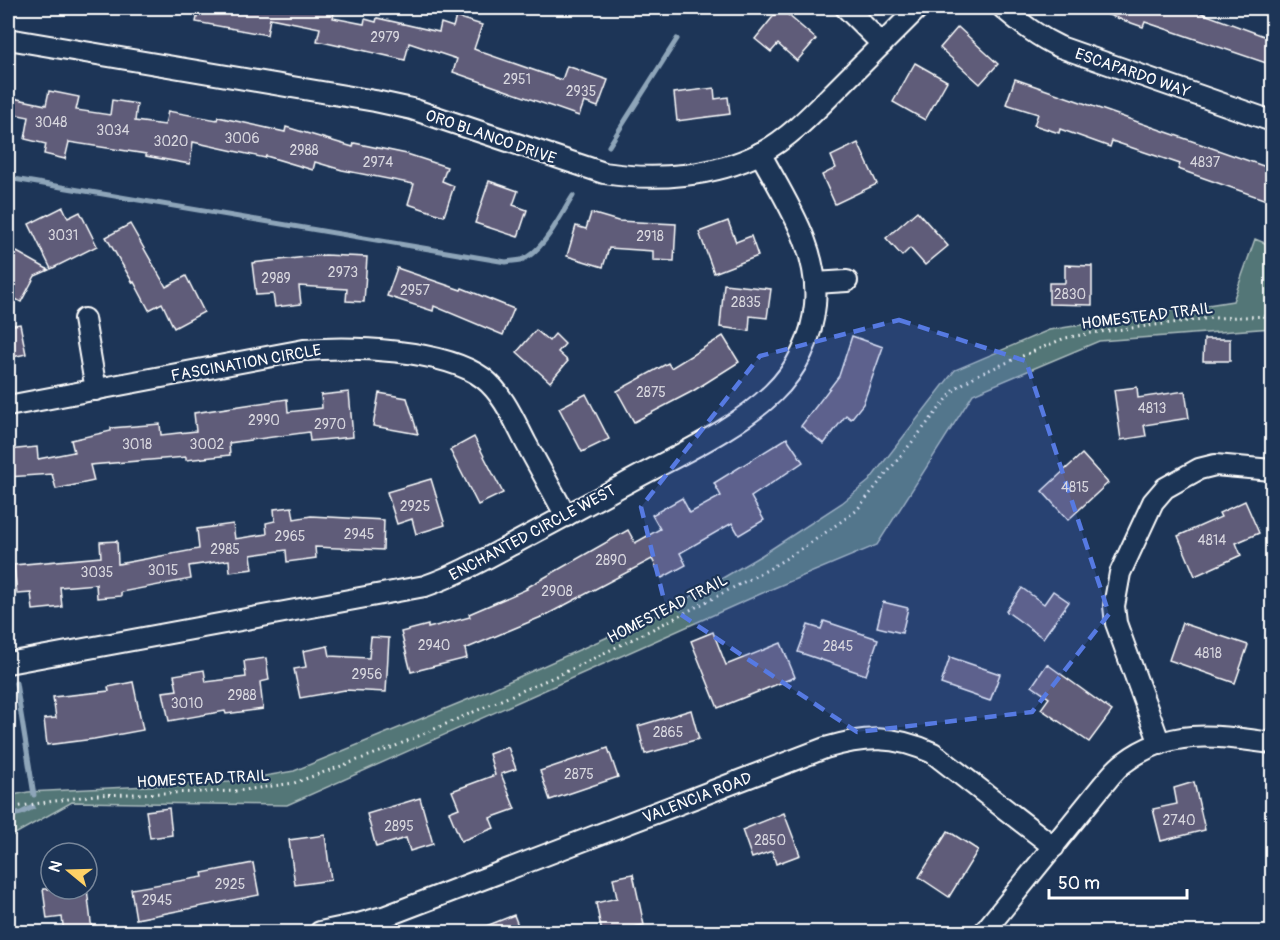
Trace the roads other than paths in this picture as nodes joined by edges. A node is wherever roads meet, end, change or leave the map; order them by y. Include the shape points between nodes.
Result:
1 (846, 8) edge
2 (918, 8) edge
3 (1003, 8) edge
4 (8, 39) edge
5 (882, 44) junction
6 (1272, 121) edge
7 (760, 153) junction
8 (847, 281) dead end
9 (815, 283) junction
10 (84, 319) dead end
11 (96, 390) junction
12 (8, 406) edge
13 (1272, 470) edge
14 (566, 516) junction
15 (8, 663) edge
16 (1272, 743) edge
17 (1160, 744) junction
18 (1054, 847) junction
19 (320, 933) edge
20 (984, 933) edge

1 - 5 street
2 - 5 street, ORO BLANCO DRIVE
3 - 6 street, ESCAPARDO WAY via 1041,39 1060,47
4 - 7 street, ORO BLANCO DRIVE via 412,109 587,168 630,177 708,171
5 - 7 street, ORO BLANCO DRIVE via 797,127
7 - 9 street, ENCHANTED CIRCLE WEST via 803,234
8 - 9 street
9 - 14 street, ENCHANTED CIRCLE WEST via 815,305 805,349 775,391 726,428
10 - 11 street
11 - 12 street, FASCINATION CIRCLE
11 - 14 street, FASCINATION CIRCLE via 304,350 376,350 439,359 484,379 499,396
13 - 17 street via 1215,465 1199,469 1165,488 1153,502 1119,573 1114,606 1116,623
14 - 15 street, ENCHANTED CIRCLE WEST via 463,571 425,586
16 - 17 street via 1199,735
17 - 18 street via 1123,764
18 - 19 street, VALENCIA ROAD via 933,753 890,739 859,740 825,748 386,916
18 - 20 street

